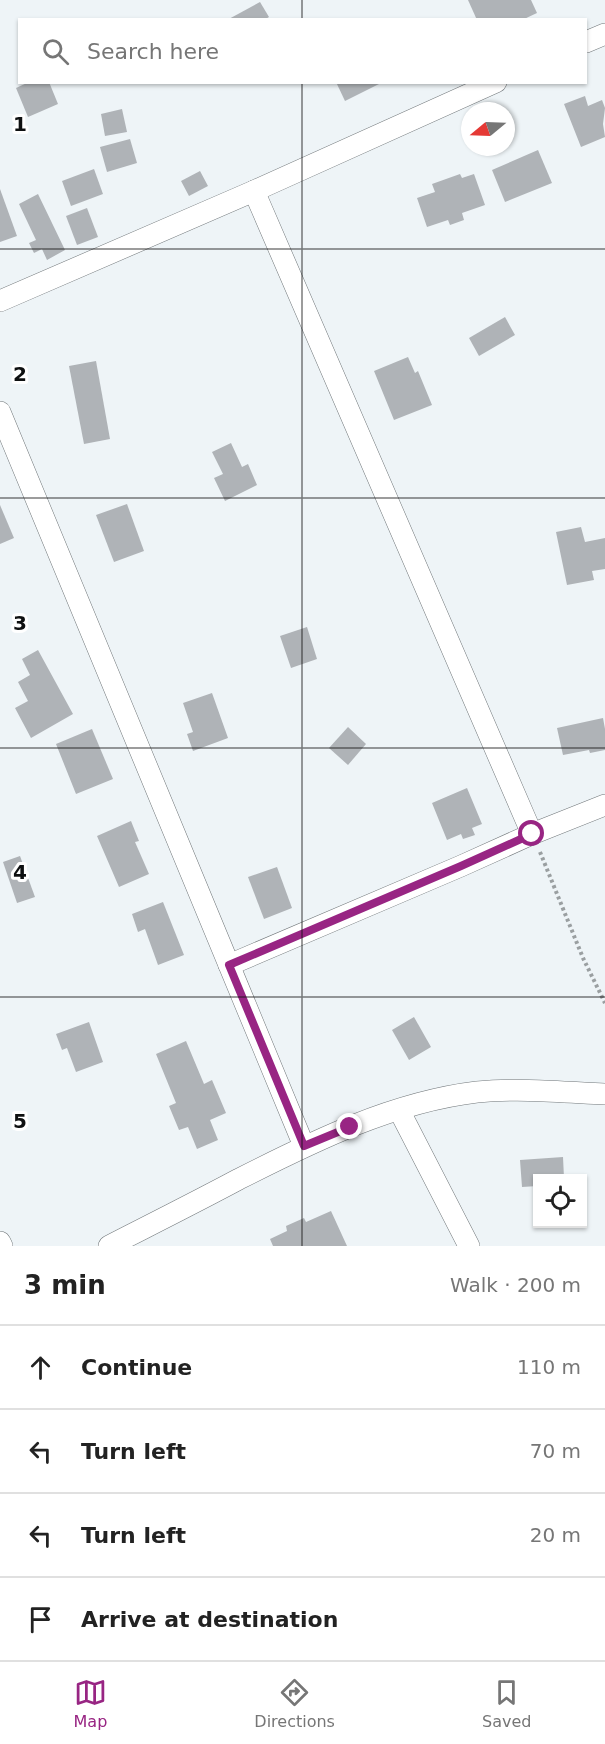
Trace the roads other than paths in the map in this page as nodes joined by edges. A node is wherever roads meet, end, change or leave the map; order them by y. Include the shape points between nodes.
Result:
1 (605, 34) edge
2 (587, 41) edge
3 (492, 84) edge
4 (254, 191) junction
5 (0, 301) edge
6 (0, 412) edge
7 (605, 805) edge
8 (532, 834) junction
9 (229, 965) junction
10 (605, 1094) edge
11 (399, 1110) junction
12 (304, 1146) junction
13 (0, 1242) edge
14 (2, 1246) edge
15 (109, 1246) edge
16 (469, 1246) edge

1 - 2 street
3 - 4 street
4 - 5 street
4 - 8 street
6 - 9 street
7 - 8 street
8 - 9 street
9 - 12 street
10 - 11 street via 478,1092
11 - 12 street
11 - 16 street
12 - 15 street
13 - 14 street

